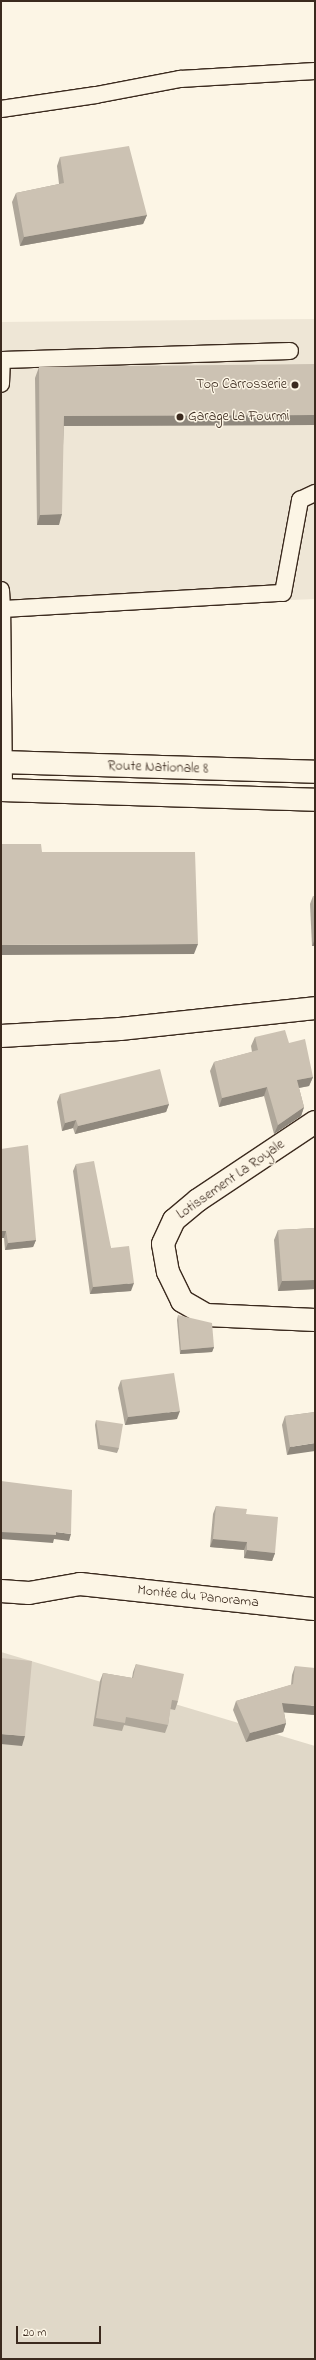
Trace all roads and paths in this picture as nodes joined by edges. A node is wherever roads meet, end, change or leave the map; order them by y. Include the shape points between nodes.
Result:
1 (315, 70) edge
2 (1, 109) edge
3 (290, 350) dead end
4 (1, 384) edge
5 (315, 493) edge
6 (1, 590) edge
7 (2, 609) junction
8 (2, 726) edge
9 (2, 762) edge
10 (315, 772) edge
11 (2, 790) edge
12 (315, 800) edge
13 (315, 1008) edge
14 (1, 1036) edge
15 (315, 1122) edge
16 (315, 1320) edge
17 (1, 1592) edge
18 (315, 1609) edge

1 - 2 lane via 180,79
3 - 4 lane via 2,360
5 - 7 lane via 300,500 283,593
6 - 7 lane
7 - 8 lane
8 - 9 lane
9 - 10 street, Route Nationale 8
9 - 11 lane
11 - 12 street, Route Nationale 8
13 - 14 street via 120,1029
15 - 16 street, Lotissement La Royale via 198,1200 174,1220 163,1244 168,1272 182,1301 206,1315
17 - 18 street, Montée du Panorama via 29,1593 80,1584

